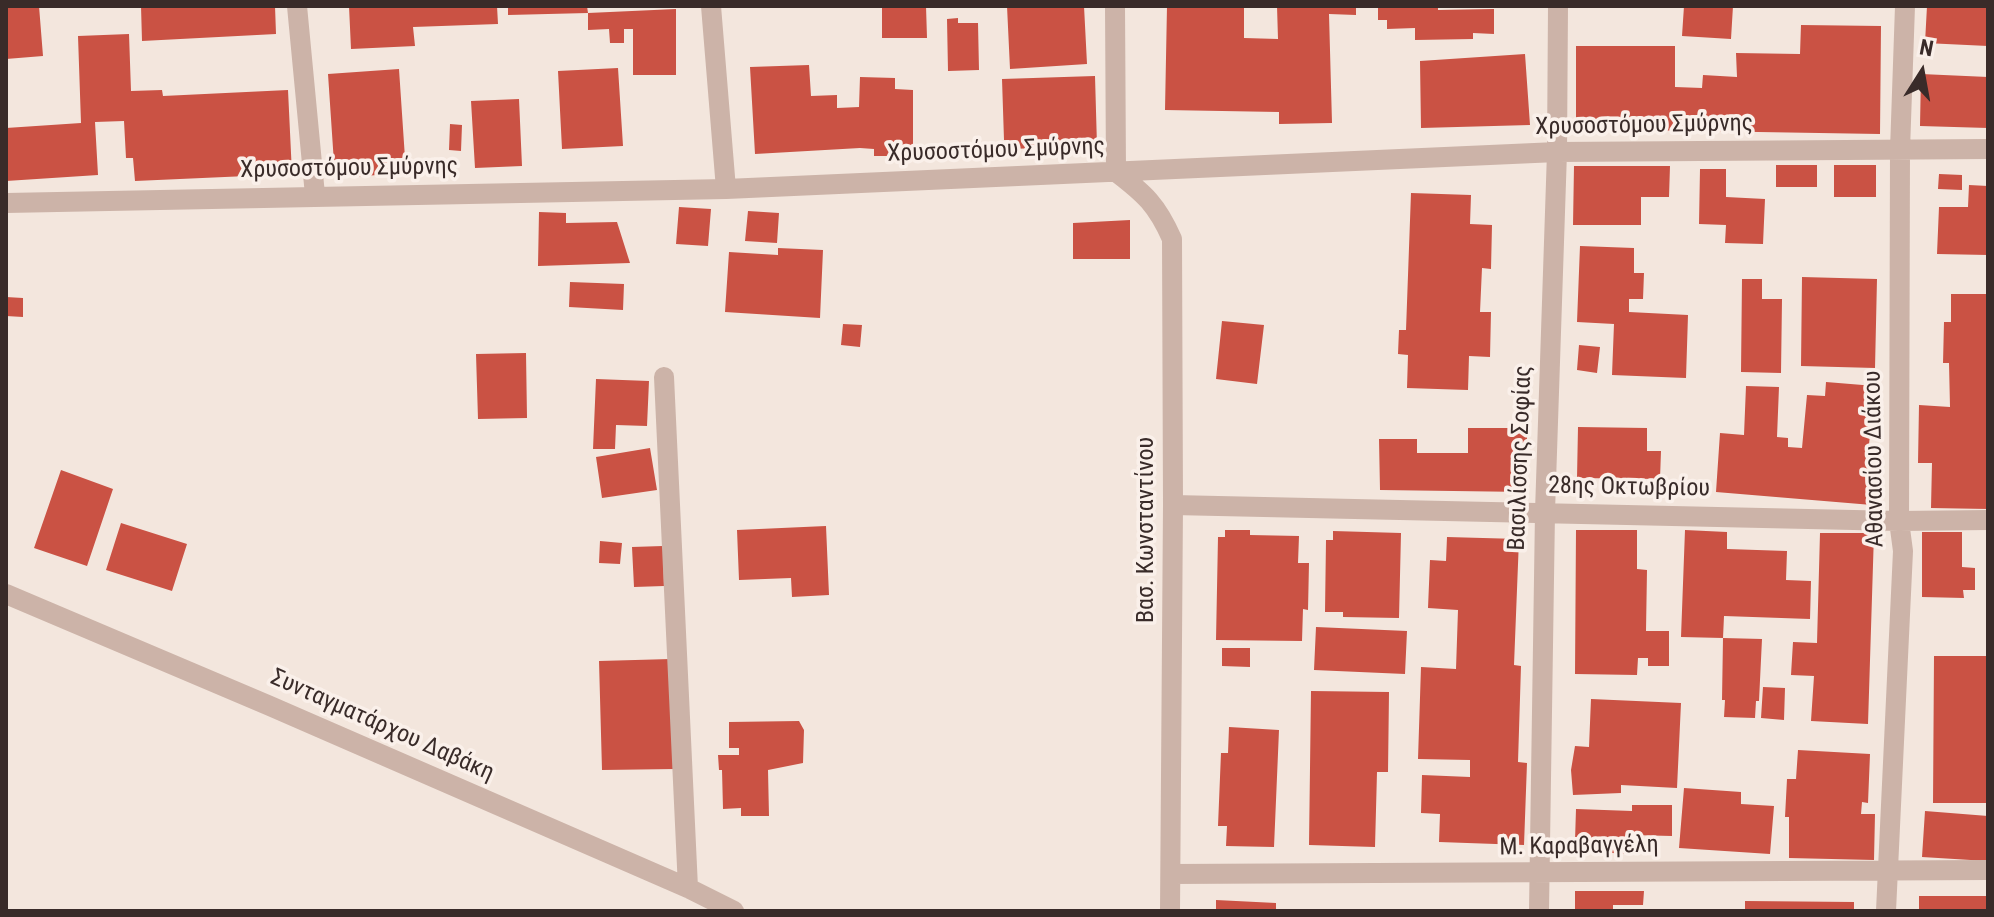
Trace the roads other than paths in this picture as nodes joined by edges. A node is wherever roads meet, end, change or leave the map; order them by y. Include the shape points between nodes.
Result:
1 (297, 6) edge
2 (711, 6) edge
3 (1115, 6) edge
4 (1558, 6) edge
5 (1905, 6) edge
6 (1988, 149) edge
7 (1900, 150) junction
8 (1557, 152) junction
9 (1116, 172) junction
10 (726, 189) junction
11 (315, 195) junction
12 (6, 203) edge
13 (664, 377) dead end
14 (1173, 505) junction
15 (1545, 512) junction
16 (1988, 520) edge
17 (1899, 521) junction
18 (6, 594) edge
19 (1887, 869) junction
20 (1988, 870) edge
21 (1171, 874) junction
22 (1539, 874) junction
23 (688, 888) junction
24 (734, 911) edge
25 (1170, 911) edge
26 (1539, 911) edge
27 (1886, 911) edge

1 - 11 street
2 - 10 street
3 - 9 street
4 - 8 street, Βασιλίσσης Σοφίας
5 - 7 street, Αθανασίου Διάκου
6 - 7 street, Χρυσοστόμου Σμύρνης
7 - 8 street, Χρυσοστόμου Σμύρνης
7 - 17 street, Αθανασίου Διάκου
8 - 9 street, Χρυσοστόμου Σμύρνης
8 - 15 street, Βασιλίσσης Σοφίας
9 - 10 street, Χρυσοστόμου Σμύρνης
9 - 14 street, Βασ. Κωνσταντίνου via 1161,214 1172,239
10 - 11 street, Χρυσοστόμου Σμύρνης
11 - 12 street, Χρυσοστόμου Σμύρνης
13 - 23 street
14 - 15 street, 28ης Οκτωβρίου
14 - 21 street, Βασ. Κωνσταντίνου
15 - 17 street, 28ης Οκτωβρίου
15 - 22 street, Βασιλίσσης Σοφίας
16 - 17 street, 28ης Οκτωβρίου
17 - 19 street, Αθανασίου Διάκου via 1903,551
18 - 23 street, Συνταγματάρχου Δαβάκη
19 - 20 street, Μ. Καραβαγγέλη
19 - 22 street, Μ. Καραβαγγέλη
19 - 27 street, Αθανασίου Διάκου
21 - 22 street, Μ. Καραβαγγέλη
21 - 25 street, Βασ. Κωνσταντίνου
22 - 26 street, Βασιλίσσης Σοφίας
23 - 24 street, Συνταγματάρχου Δαβάκη

